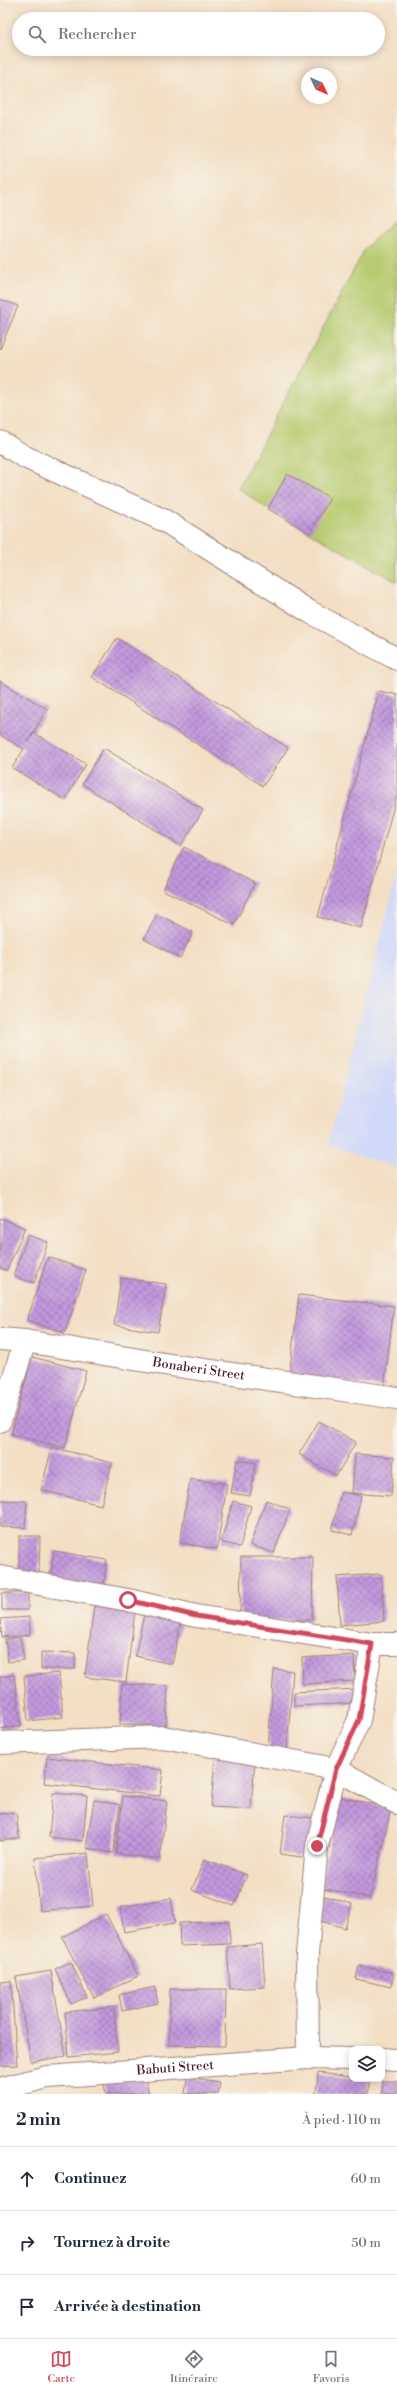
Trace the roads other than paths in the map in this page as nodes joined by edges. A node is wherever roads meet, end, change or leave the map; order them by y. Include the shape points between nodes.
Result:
1 (0, 442) edge
2 (397, 659) edge
3 (0, 1339) edge
4 (25, 1341) junction
5 (397, 1398) edge
6 (0, 1421) edge
7 (0, 1578) edge
8 (372, 1644) junction
9 (397, 1644) edge
10 (0, 1743) edge
11 (336, 1769) junction
12 (397, 1803) edge
13 (308, 2058) junction
14 (349, 2059) edge
15 (385, 2059) edge
16 (397, 2060) edge
17 (0, 2089) edge

1 - 2 street via 25,457 165,522 310,612
3 - 4 street, Bonaberi Street
4 - 5 street, Bonaberi Street
4 - 6 street
7 - 8 street via 128,1600 196,1616
8 - 9 street
8 - 11 street via 359,1720
10 - 11 street via 163,1737
11 - 12 street
11 - 13 street via 317,1846 307,1954
13 - 14 street, Babuti Street
13 - 17 street, Babuti Street via 47,2077
15 - 16 street

